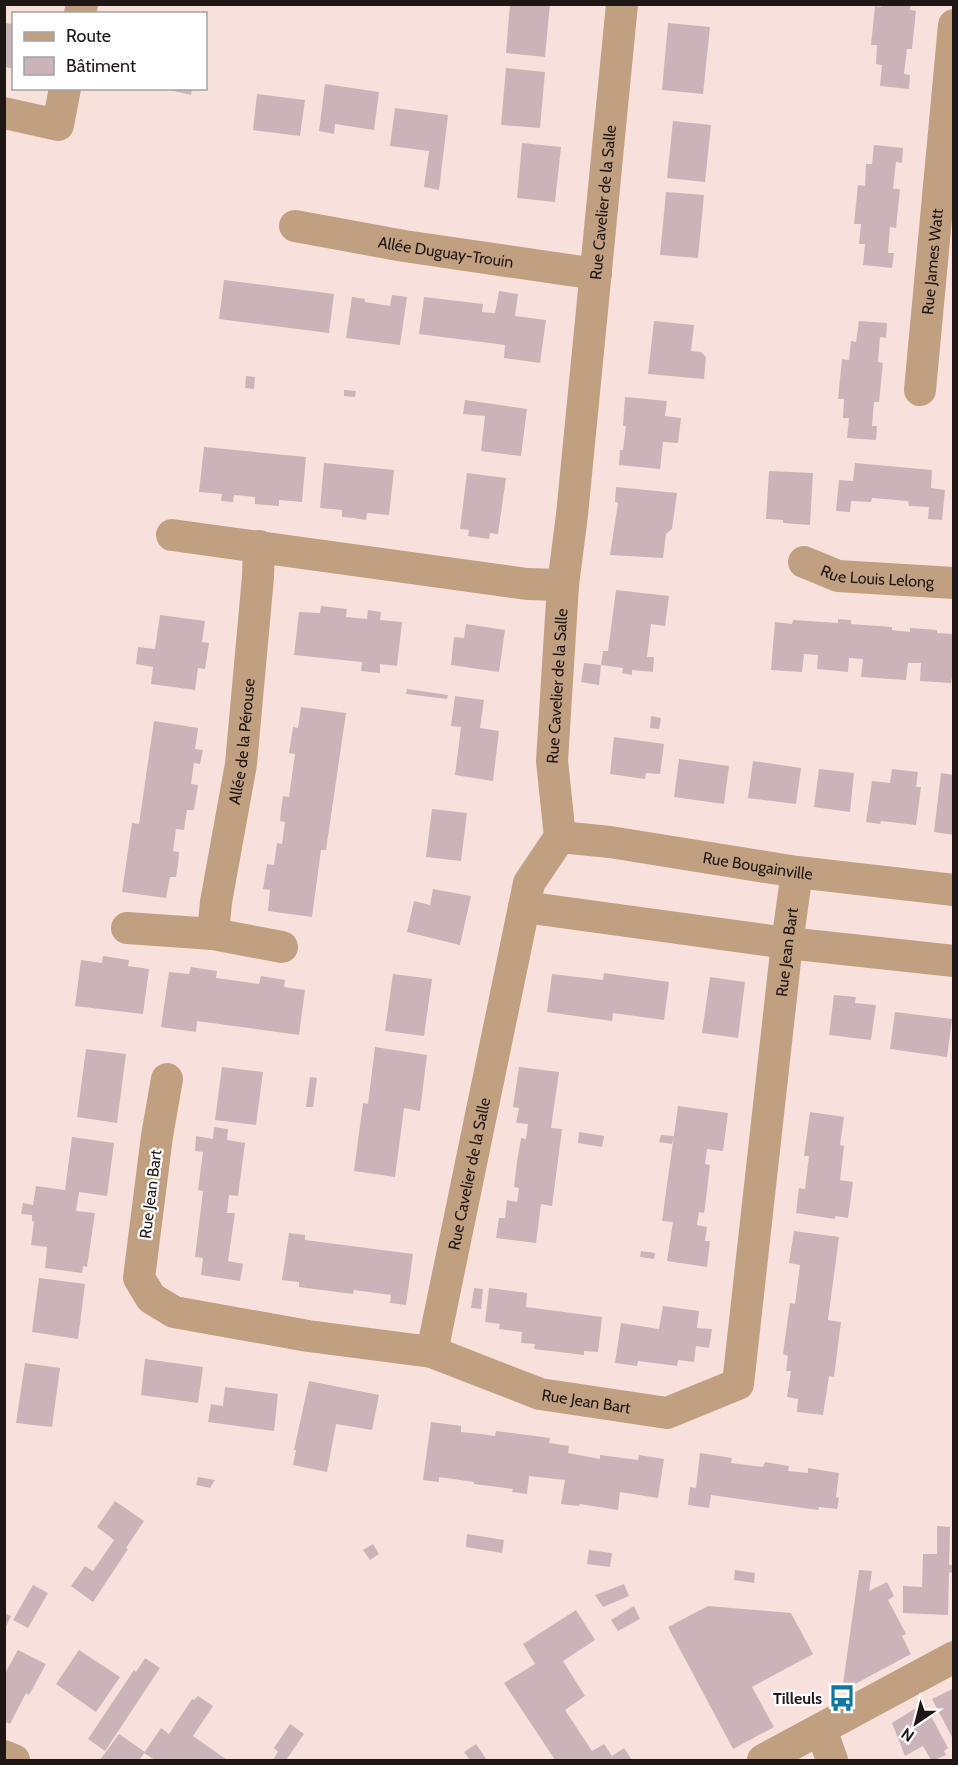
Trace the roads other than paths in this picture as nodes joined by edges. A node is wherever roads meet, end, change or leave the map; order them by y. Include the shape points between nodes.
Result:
1 (622, 4) edge
2 (954, 25) edge
3 (65, 90) edge
4 (4, 113) edge
5 (295, 226) dead end
6 (596, 274) junction
7 (920, 390) dead end
8 (172, 535) dead end
9 (259, 546) junction
10 (804, 562) dead end
11 (954, 583) edge
12 (563, 585) junction
13 (560, 837) junction
14 (797, 872) junction
15 (954, 890) edge
16 (524, 907) junction
17 (127, 928) dead end
18 (213, 934) junction
19 (787, 943) junction
20 (282, 947) dead end
21 (954, 961) edge
22 (167, 1079) dead end
23 (432, 1352) junction
24 (954, 1657) edge
25 (820, 1729) junction
26 (4, 1756) edge
27 (14, 1761) edge
28 (763, 1761) edge
29 (832, 1761) edge

1 - 6 street, Rue Cavelier de la Salle
2 - 7 street, Rue James Watt
3 - 4 street via 58,125
5 - 6 street, Allée Duguay-Trouin
6 - 12 street, Rue Cavelier de la Salle
8 - 9 street
9 - 12 street via 527,584
9 - 18 street, Allée de la Pérouse via 241,764
10 - 11 street, Rue Louis Lelong via 838,576
12 - 13 street, Rue Cavelier de la Salle via 552,761
13 - 14 street, Rue Bougainville
13 - 16 street, Rue Cavelier de la Salle via 529,883
14 - 15 street, Rue Bougainville
14 - 19 street, Rue Jean Bart
16 - 19 street
16 - 23 street, Rue Cavelier de la Salle
17 - 18 street
18 - 20 street
19 - 21 street
19 - 23 street, Rue Jean Bart via 738,1384 667,1413 540,1394
22 - 23 street, Rue Jean Bart via 139,1278 151,1298 174,1312 308,1336
24 - 25 street
25 - 28 street
25 - 29 street
26 - 27 street

